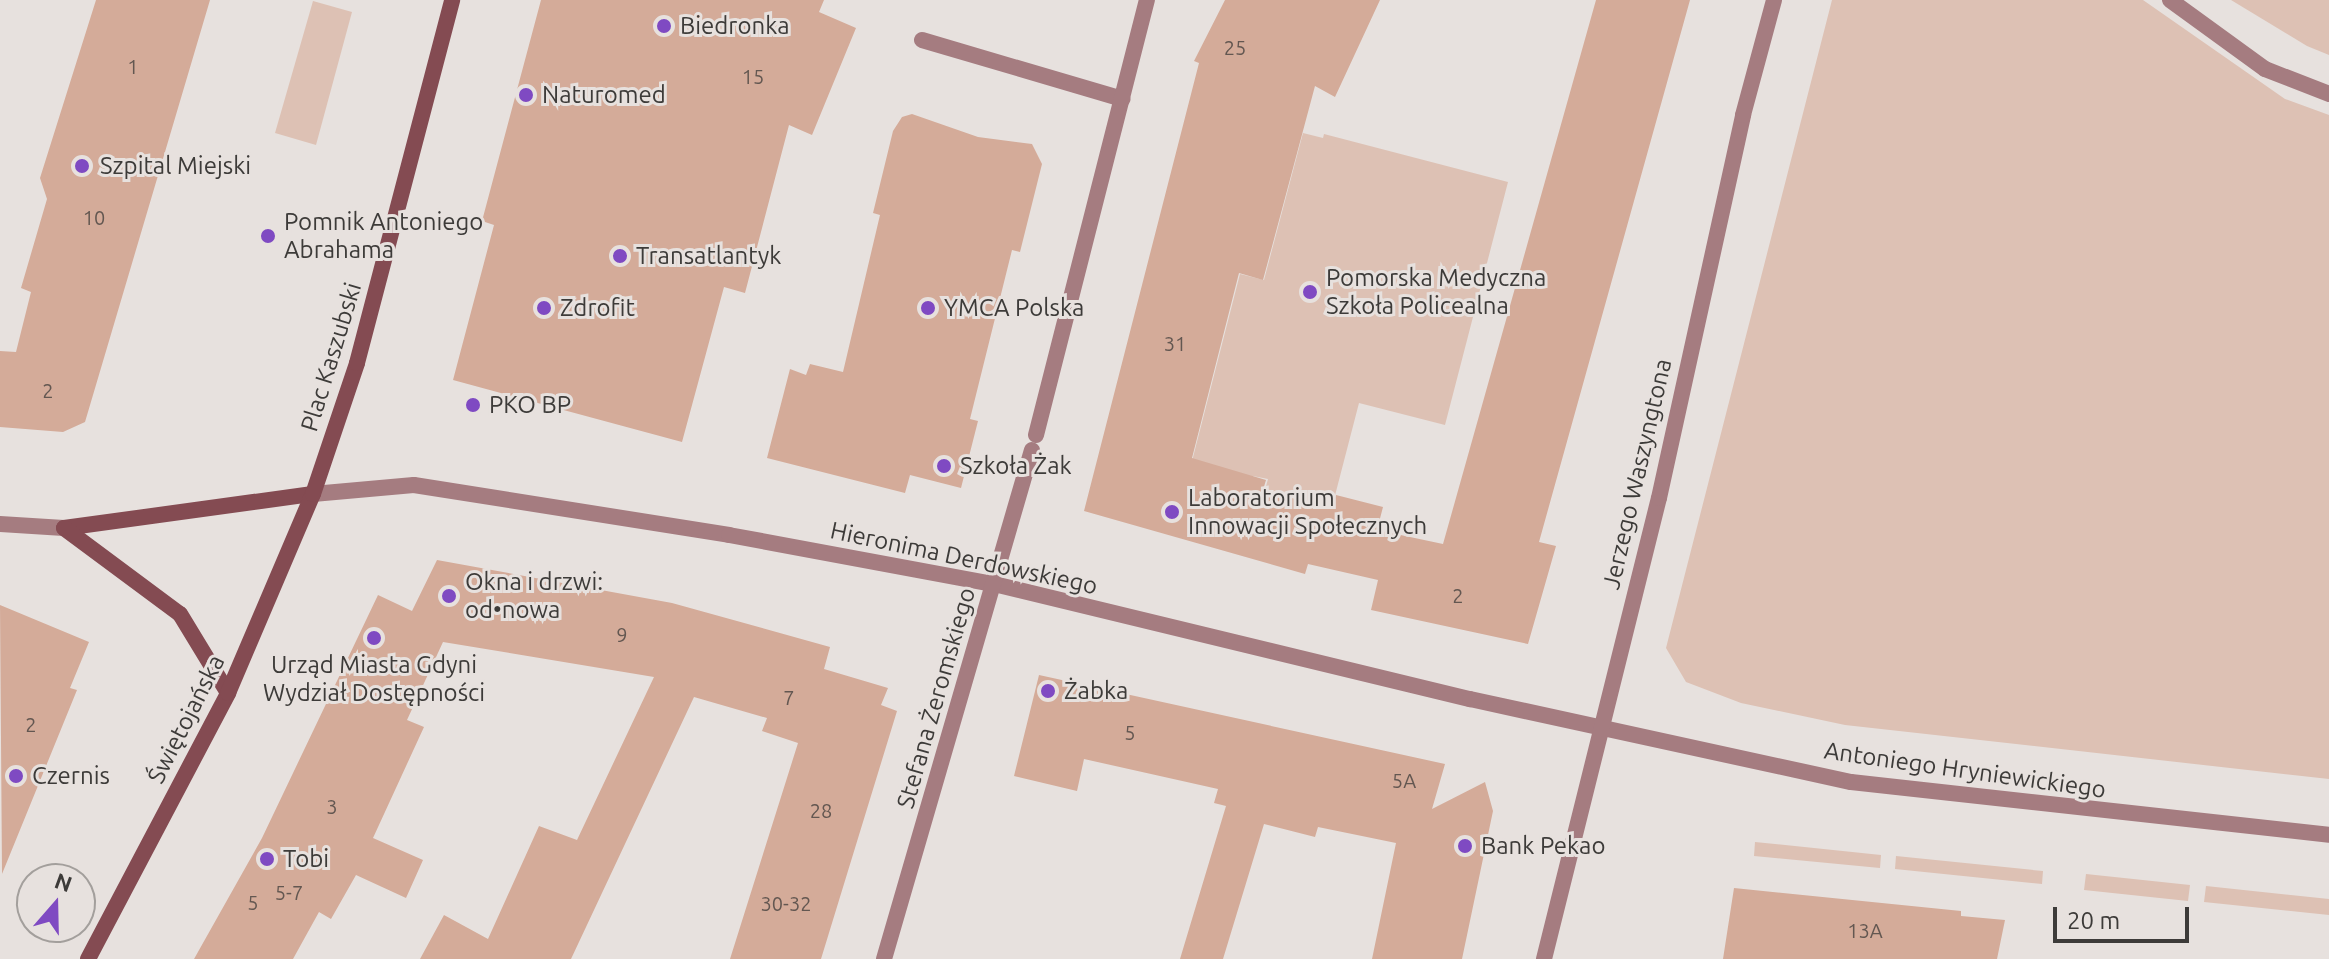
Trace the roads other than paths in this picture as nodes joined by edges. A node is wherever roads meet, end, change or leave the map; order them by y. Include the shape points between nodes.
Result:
1 (452, 0) edge
2 (1147, 0) edge
3 (1774, 0) edge
4 (2170, 0) edge
5 (922, 40) dead end
6 (2329, 94) edge
7 (1122, 99) junction
8 (313, 494) junction
9 (0, 524) edge
10 (64, 528) junction
11 (994, 584) junction
12 (228, 693) junction
13 (1598, 728) junction
14 (2329, 835) edge
15 (88, 959) edge
16 (884, 959) edge
17 (1544, 959) edge

1 - 8 street, Plac Kaszubski via 357,363
2 - 7 street, Stefana Żeromskiego
3 - 13 street, Jerzego Waszyngtona via 1743,115 1659,498
4 - 6 street via 2265,69
5 - 7 street
7 - 11 street, Stefana Żeromskiego
8 - 10 street
8 - 11 street, Hieronima Derdowskiego via 414,485
8 - 12 street, Świętojańska
9 - 10 street
10 - 12 street via 180,614
11 - 13 street, Hieronima Derdowskiego
11 - 16 street, Stefana Żeromskiego
12 - 15 street, Świętojańska
13 - 14 street, Antoniego Hryniewickiego via 1851,782
13 - 17 street, Jerzego Waszyngtona

